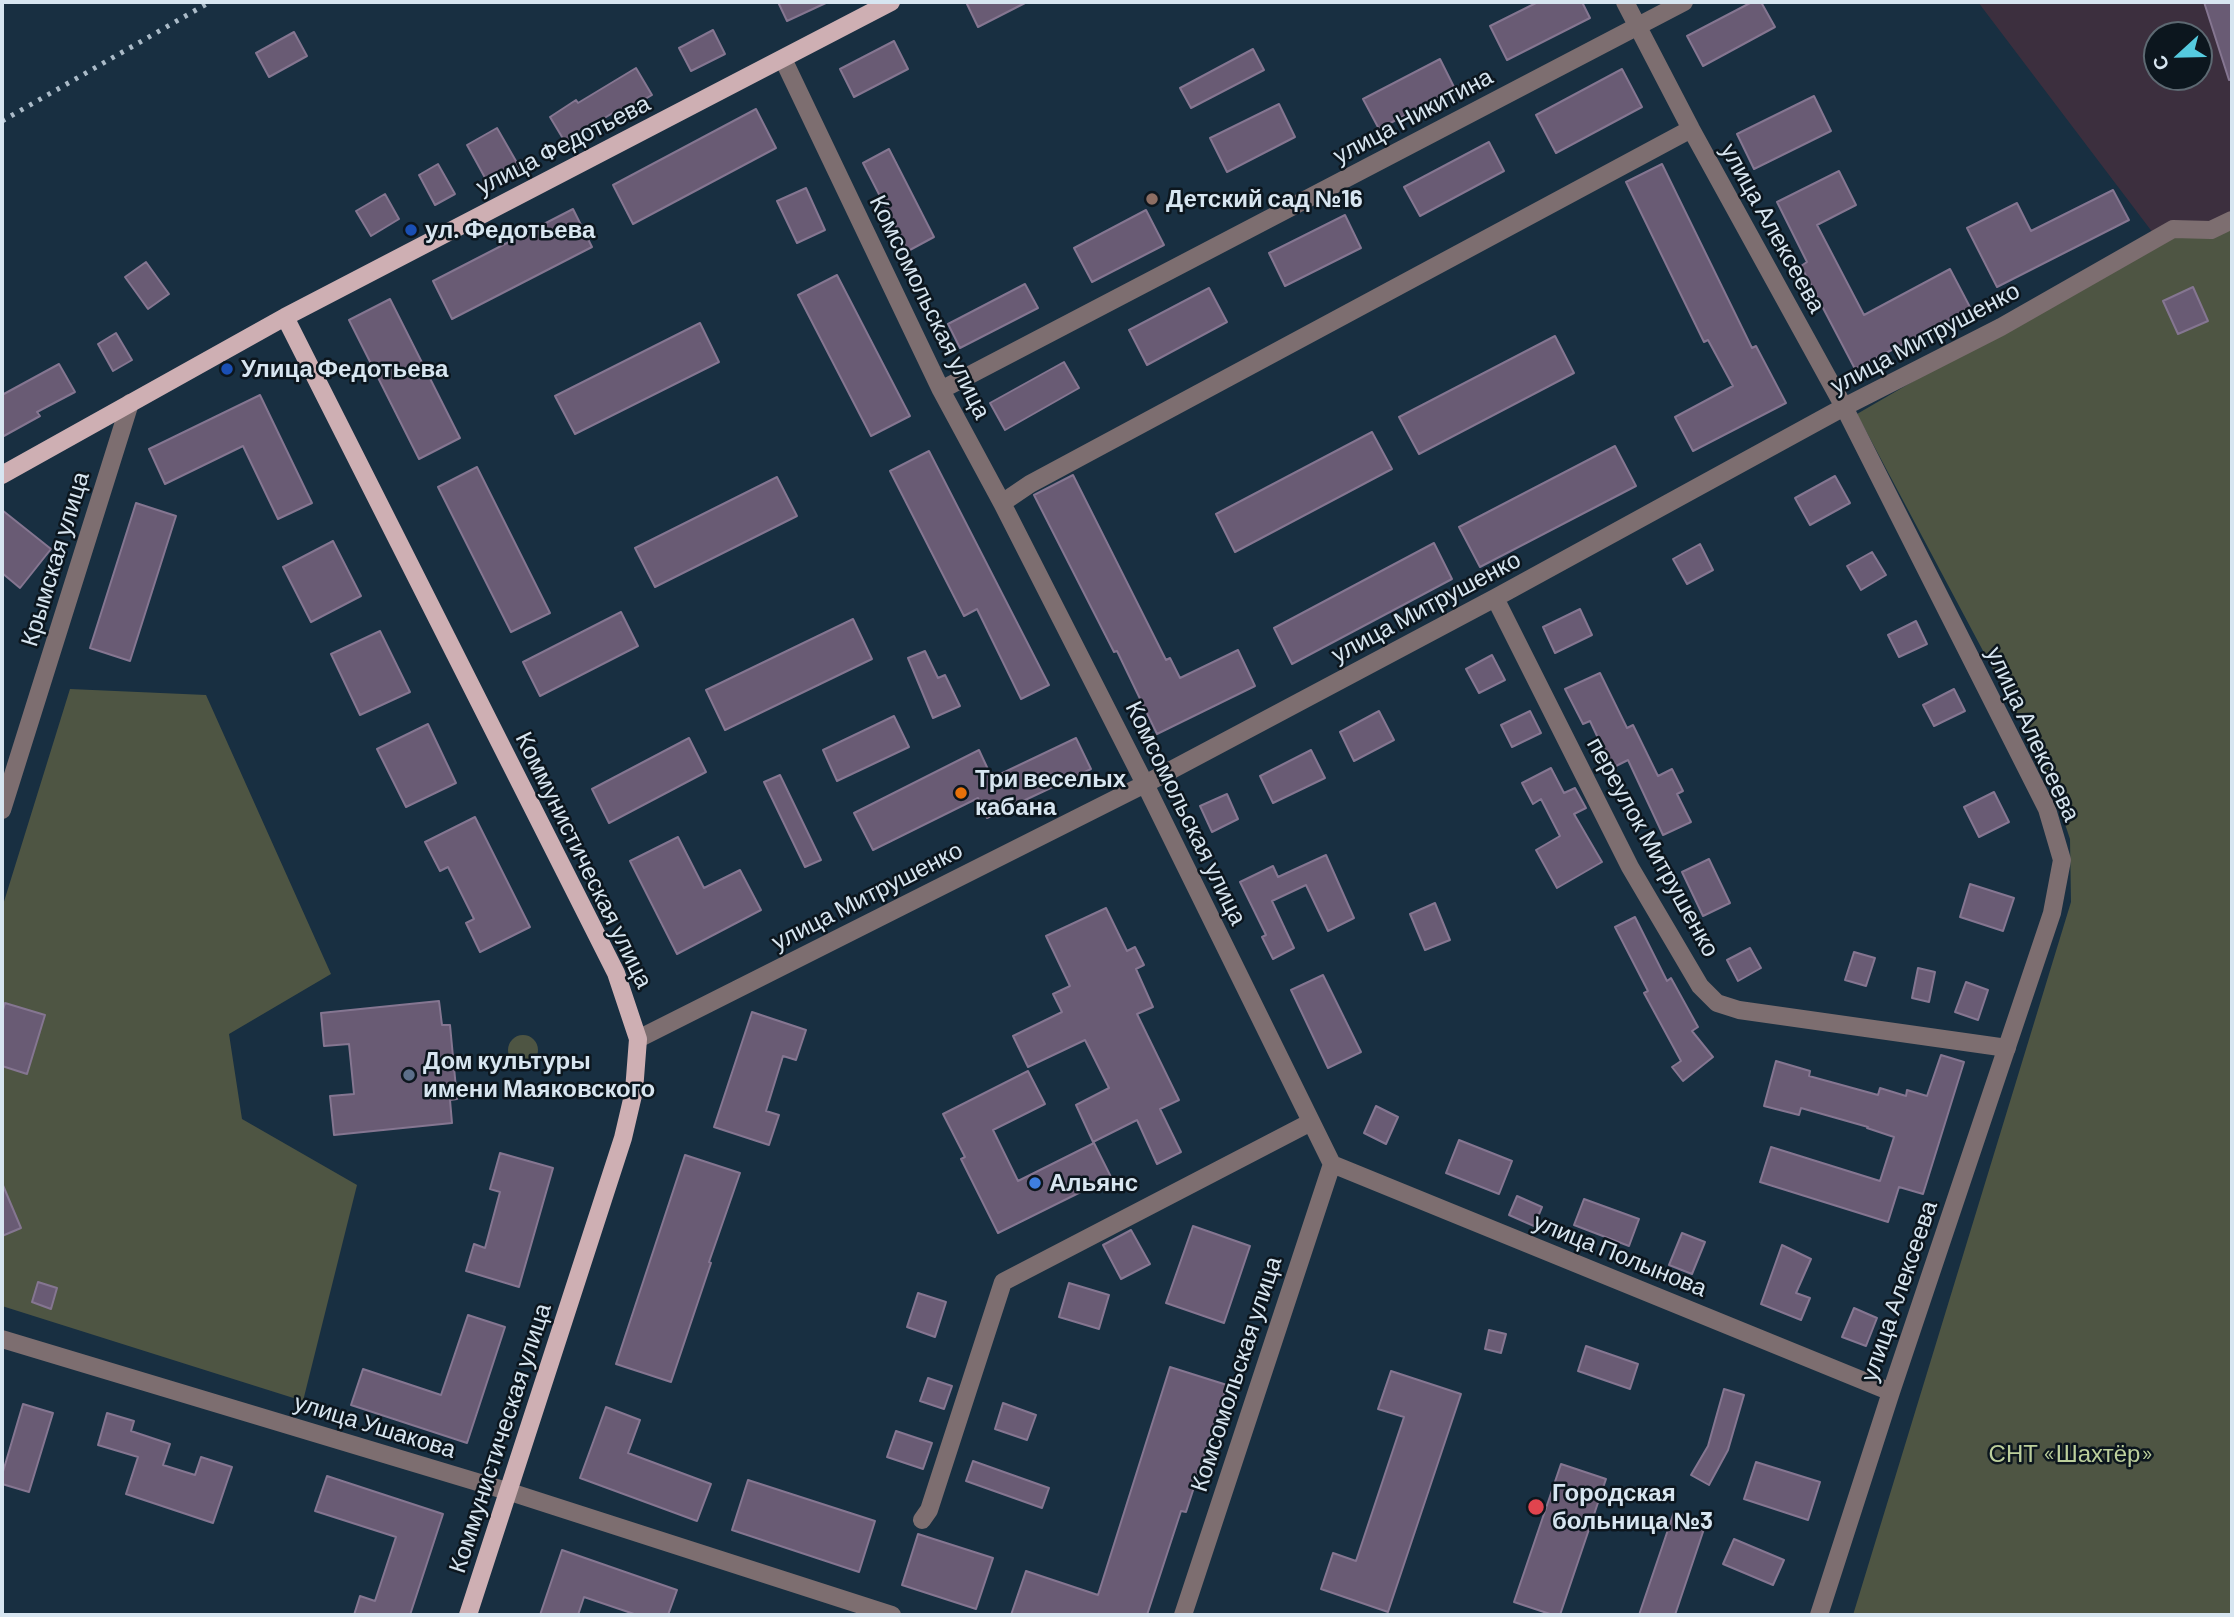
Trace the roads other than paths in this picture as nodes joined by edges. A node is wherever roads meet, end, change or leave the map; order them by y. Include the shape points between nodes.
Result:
1 (891, 2) edge
2 (1625, 2) edge
3 (1684, 2) edge
4 (1638, 27) junction
5 (783, 58) junction
6 (1691, 129) junction
7 (2232, 220) edge
8 (285, 317) junction
9 (941, 390) junction
10 (130, 403) junction
11 (1844, 407) junction
12 (2, 475) edge
13 (1002, 503) junction
14 (1495, 598) junction
15 (1145, 784) junction
16 (2, 810) edge
17 (638, 1039) junction
18 (2007, 1048) junction
19 (1311, 1122) junction
20 (1332, 1164) junction
21 (2, 1339) edge
22 (1891, 1392) junction
23 (508, 1491) junction
24 (922, 1520) dead end
25 (468, 1615) edge
26 (892, 1615) edge
27 (1183, 1615) edge
28 (1819, 1615) edge

1 - 5 main road, улица Федотьева
2 - 4 street, улица Алексеева
3 - 4 street, улица Никитина
4 - 6 street, улица Алексеева
4 - 9 street, улица Никитина
5 - 8 main road, улица Федотьева
5 - 9 street, Комсомольская улица
6 - 11 street, улица Алексеева
6 - 13 street via 1042,477
7 - 11 street, улица Митрушенко via 2211,229 2173,229 2001,327
8 - 10 main road, улица Федотьева
8 - 17 main road, Коммунистическая улица via 616,973
9 - 13 street, Комсомольская улица
10 - 12 main road, улица Федотьева
10 - 16 street, Крымская улица
11 - 14 street, улица Митрушенко
11 - 18 street, улица Алексеева via 2048,809 2062,860 2052,913
13 - 15 street, Комсомольская улица
14 - 15 street, улица Митрушенко
14 - 18 street, переулок Митрушенко via 1630,867 1700,986 1717,1003 1739,1010
15 - 17 street, улица Митрушенко
15 - 19 street, Комсомольская улица
17 - 23 main road, Коммунистическая улица via 634,1091 623,1138
18 - 22 street, улица Алексеева
19 - 20 street, Комсомольская улица
19 - 24 street via 1003,1282
20 - 22 street, улица Полынова
20 - 27 street, Комсомольская улица
21 - 23 street, улица Ушакова
22 - 28 street, улица Алексеева
23 - 25 main road, Коммунистическая улица
23 - 26 street, улица Ушакова

